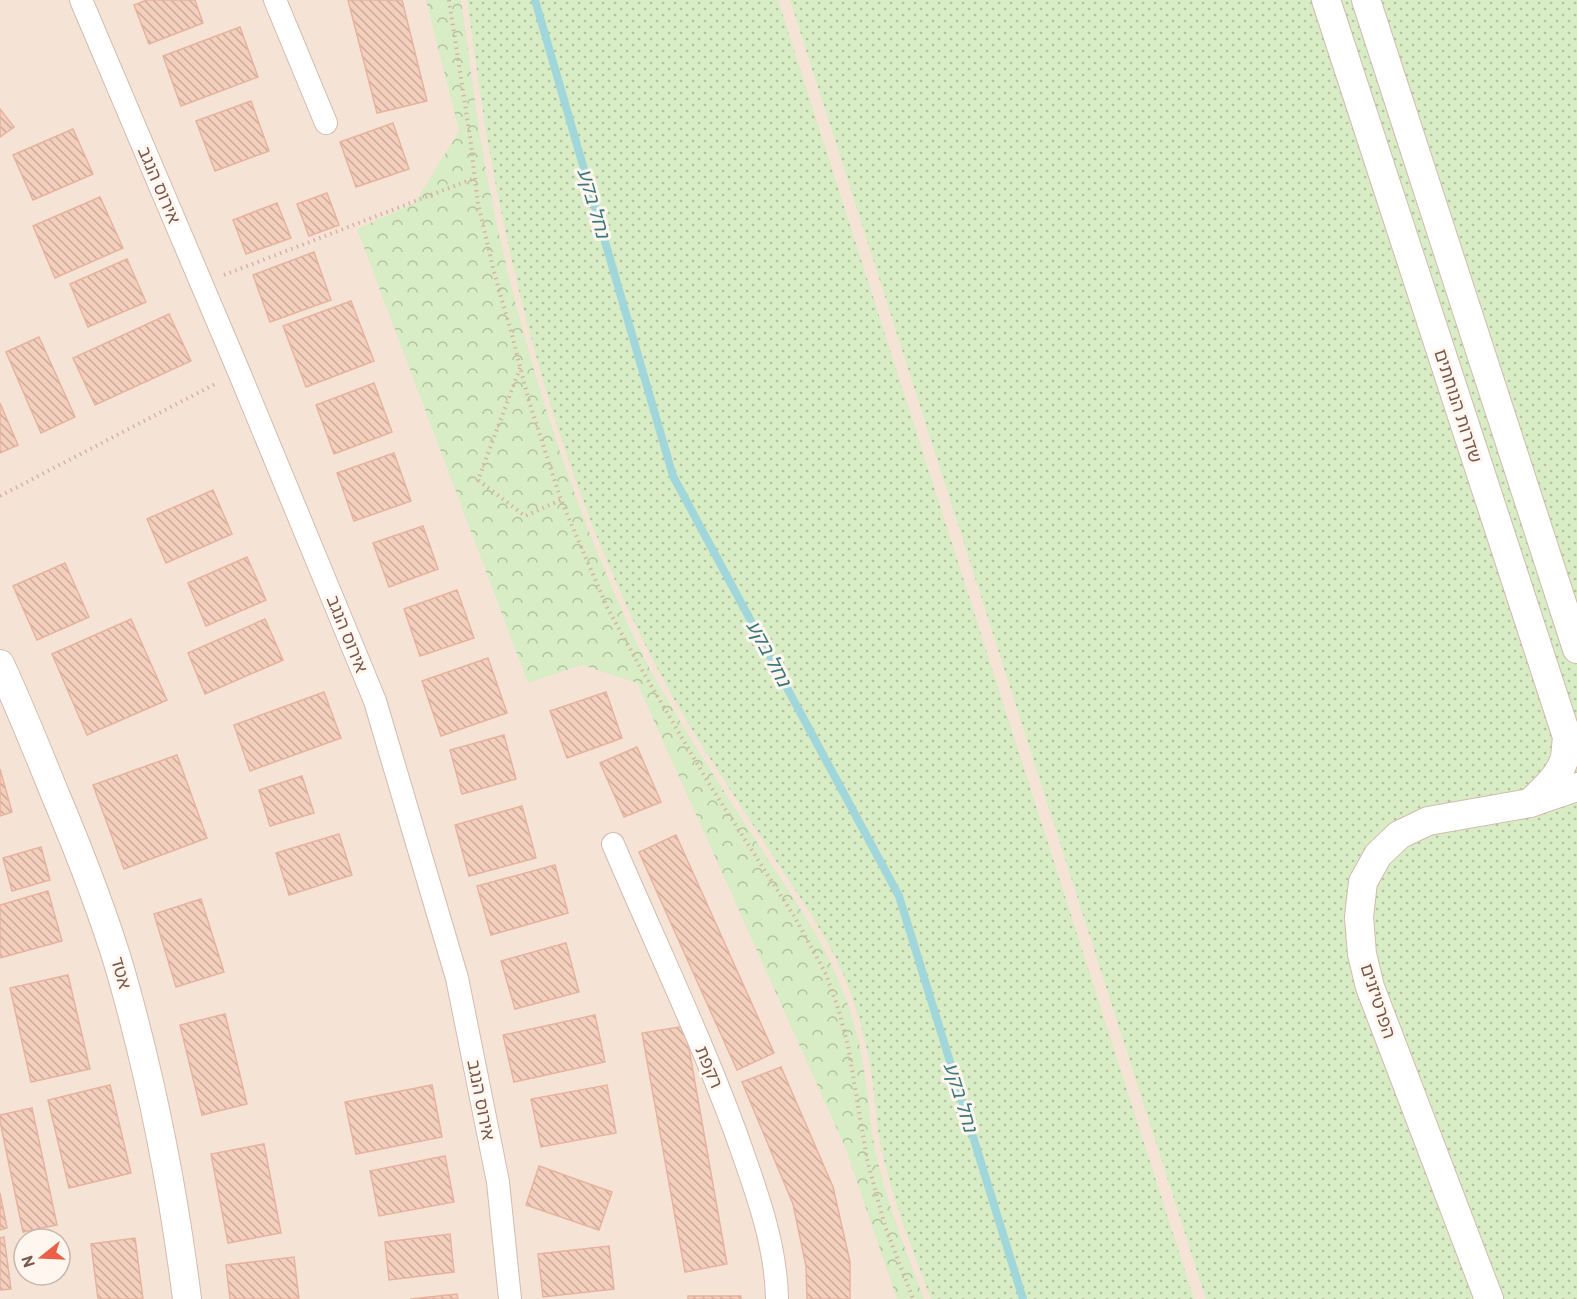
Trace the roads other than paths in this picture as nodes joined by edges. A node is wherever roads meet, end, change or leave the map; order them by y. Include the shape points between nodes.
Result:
1 (81, 0) edge
2 (275, 0) edge
3 (1326, 0) edge
4 (1366, 0) edge
5 (326, 123) dead end
6 (1577, 649) edge
7 (0, 664) edge
8 (1577, 787) edge
9 (1530, 803) junction
10 (613, 844) dead end
11 (187, 1299) edge
12 (510, 1299) edge
13 (777, 1299) edge
14 (1489, 1299) edge

1 - 12 street, אירוס הנגב via 375,701 457,978 498,1182
2 - 5 street
3 - 9 street, שדרות הנוחתים via 1567,737 1559,771
4 - 6 street
7 - 11 street, אטד via 82,858 120,967 167,1165
8 - 9 street, הפרטיזנים
9 - 14 street, הפרטיזנים via 1428,821 1399,835 1378,855 1363,882 1359,917 1370,987
10 - 13 street, רקפת via 744,1156 771,1246

